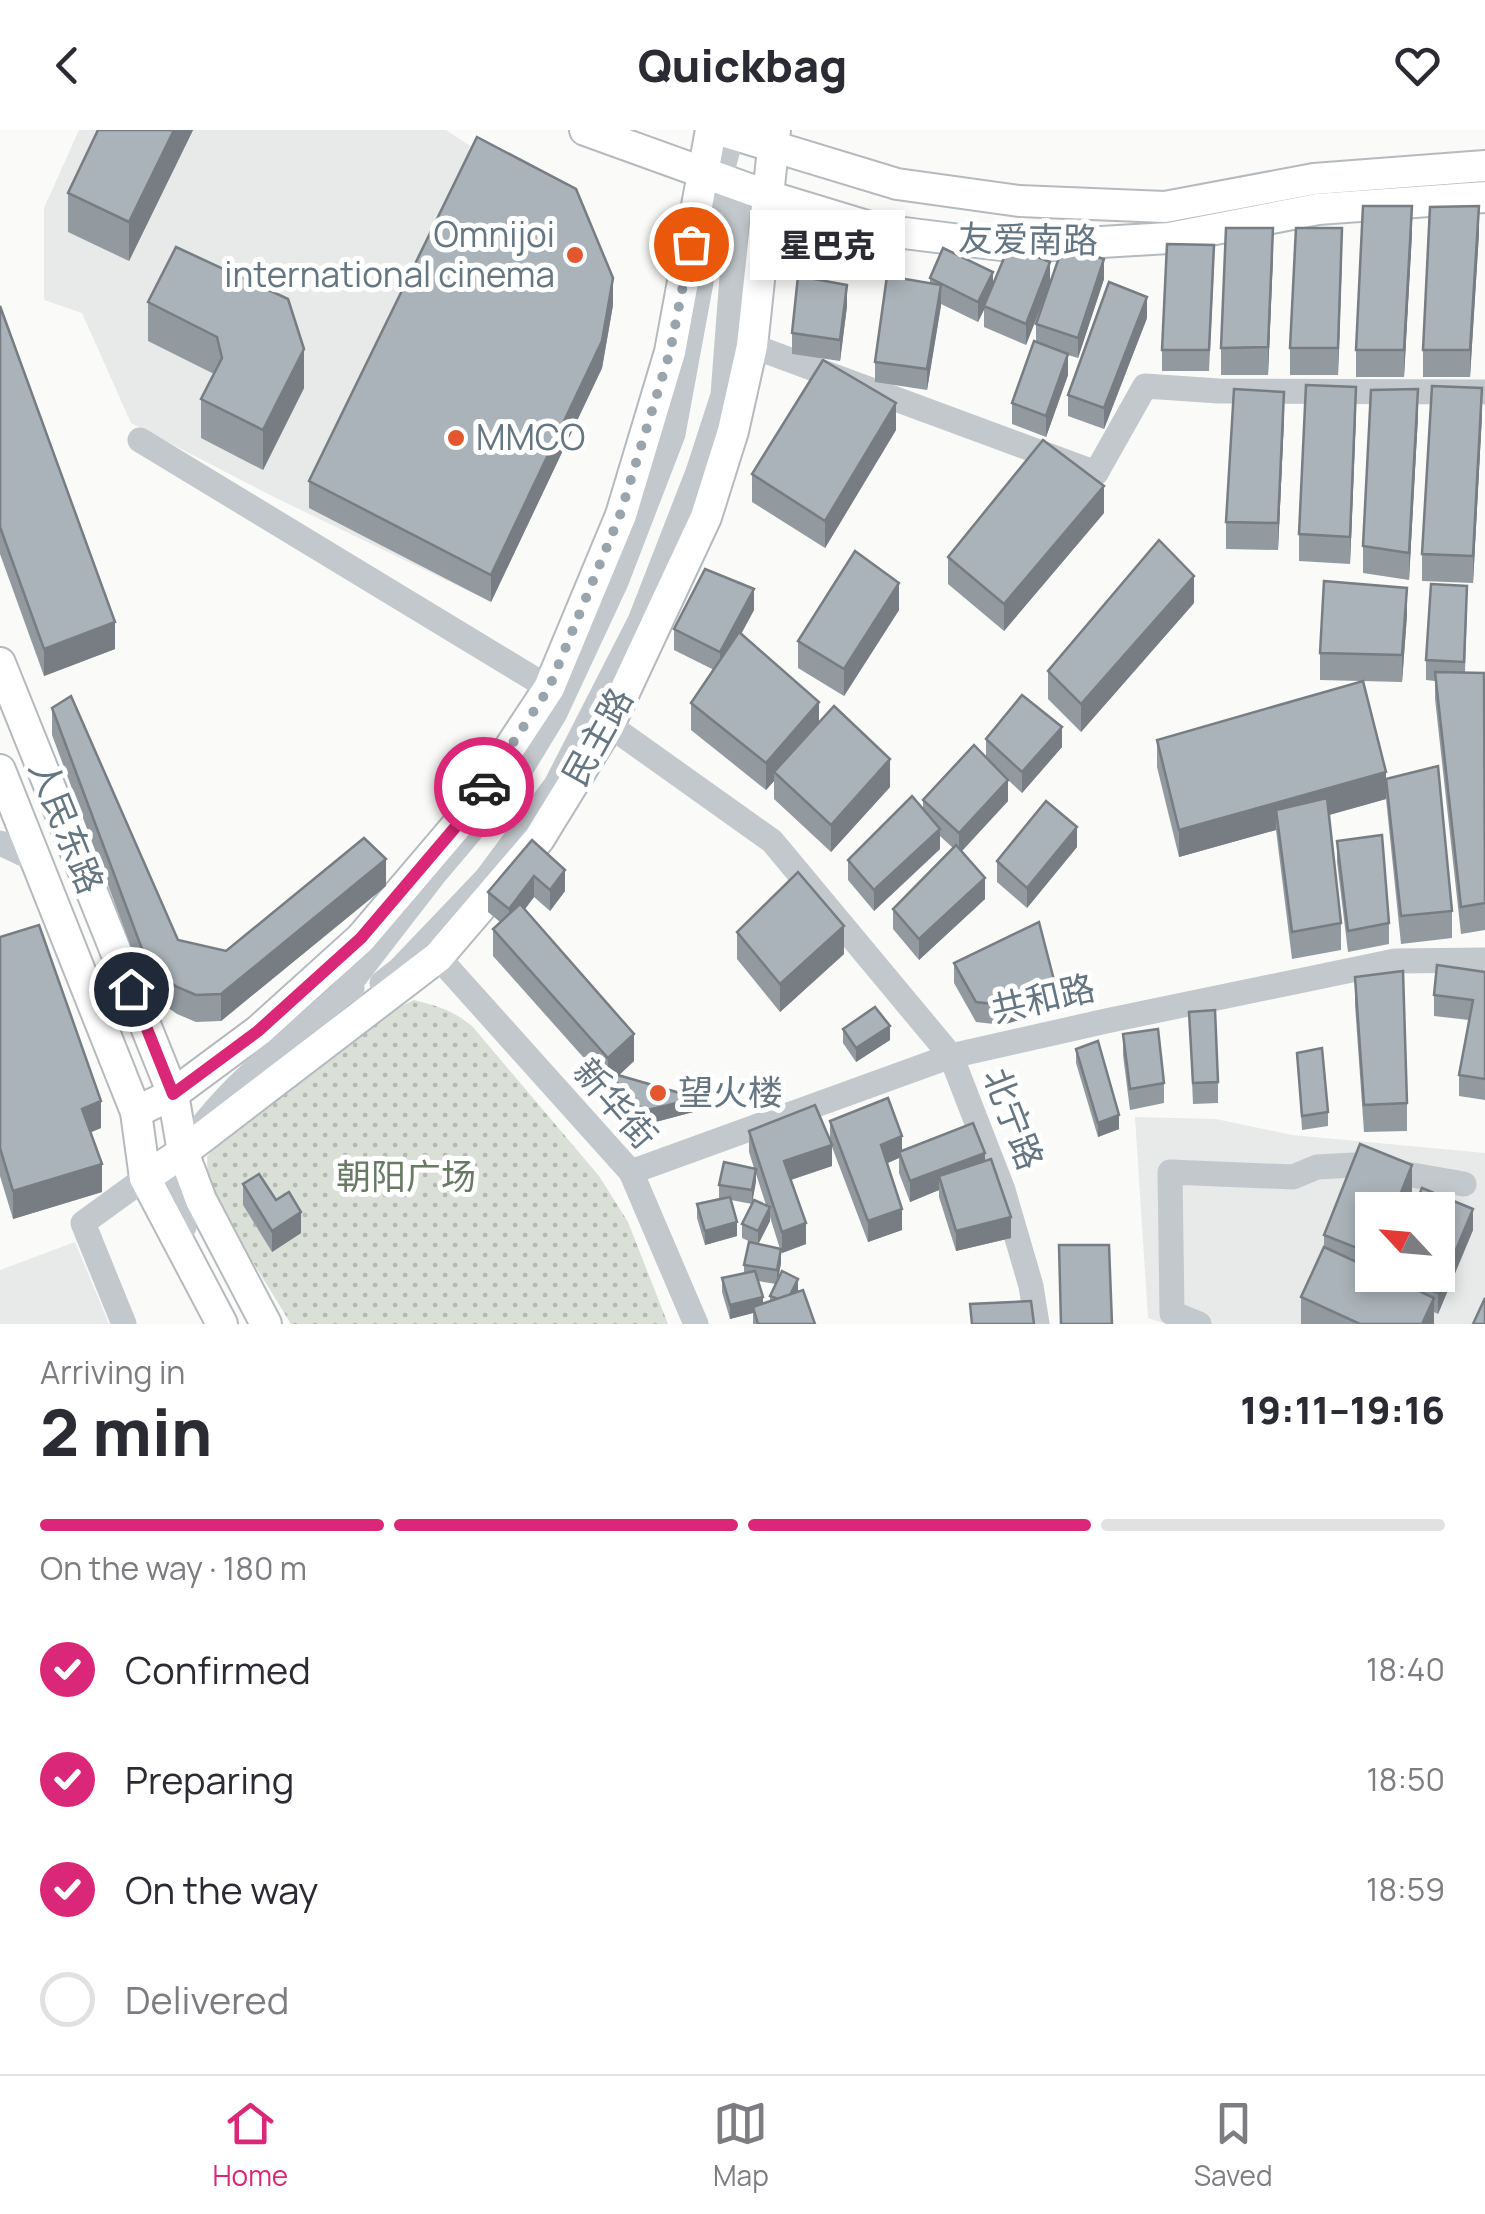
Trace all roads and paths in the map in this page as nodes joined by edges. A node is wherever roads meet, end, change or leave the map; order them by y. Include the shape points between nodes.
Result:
1 (585, 130) edge
2 (741, 134) edge
3 (1485, 166) edge
4 (721, 178) junction
5 (768, 196) junction
6 (1485, 198) edge
7 (752, 346) junction
8 (1485, 392) edge
9 (140, 440) dead end
10 (0, 663) edge
11 (549, 688) junction
12 (601, 719) junction
13 (0, 770) edge
14 (0, 844) edge
15 (36, 860) junction
16 (438, 958) junction
17 (1485, 960) edge
18 (951, 1056) junction
19 (173, 1094) junction
20 (136, 1112) junction
21 (183, 1152) junction
22 (631, 1172) junction
23 (146, 1178) junction
24 (1464, 1184) dead end
25 (124, 1324) edge
26 (222, 1324) edge
27 (236, 1324) edge
28 (252, 1324) edge
29 (266, 1324) edge
30 (696, 1324) edge
31 (1037, 1324) edge
32 (1199, 1324) edge

1 - 4 main road, 友爱南路
2 - 3 main road, 友爱南路 via 896,184 1019,201 1165,207 1314,178
2 - 4 main road, 民主路
2 - 5 main road, 民主路
4 - 5 main road, 友爱南路
4 - 11 main road, 民主路 via 620,515
4 - 12 street via 722,227 701,364 648,542 624,588
4 - 21 street via 672,434 616,582 555,713 514,778 341,995 243,1082
5 - 6 main road, 友爱南路 via 880,230 1017,247 1168,238 1318,210
5 - 7 main road, 民主路
7 - 8 street via 1096,473 1145,386
7 - 12 main road, 民主路 via 706,516
9 - 11 street
10 - 19 main road, 人民东路
11 - 19 main road, 民主路 via 464,817 361,938 258,1031
12 - 16 main road, 民主路 via 539,839
12 - 18 street, 北宁路 via 772,840
12 - 21 street via 486,880 400,969
13 - 15 main road, 人民东路
14 - 15 street
15 - 20 main road, 人民东路
16 - 21 main road, 民主路
16 - 22 street, 新华街
17 - 18 street, 共和路 via 1395,961
18 - 22 street, 共和路
18 - 31 street, 北宁路 via 1004,1190
19 - 20 main road, 民主路
19 - 21 main road, 人民东路
20 - 23 main road, 人民东路
21 - 23 main road, 民主路
21 - 27 street via 172,1199
21 - 28 street via 198,1221
21 - 29 main road, 人民东路
22 - 30 street, 新华街
23 - 25 street via 82,1223
23 - 26 main road, 人民东路
24 - 32 street via 1354,1165 1317,1166 1293,1177 1170,1172 1172,1313

